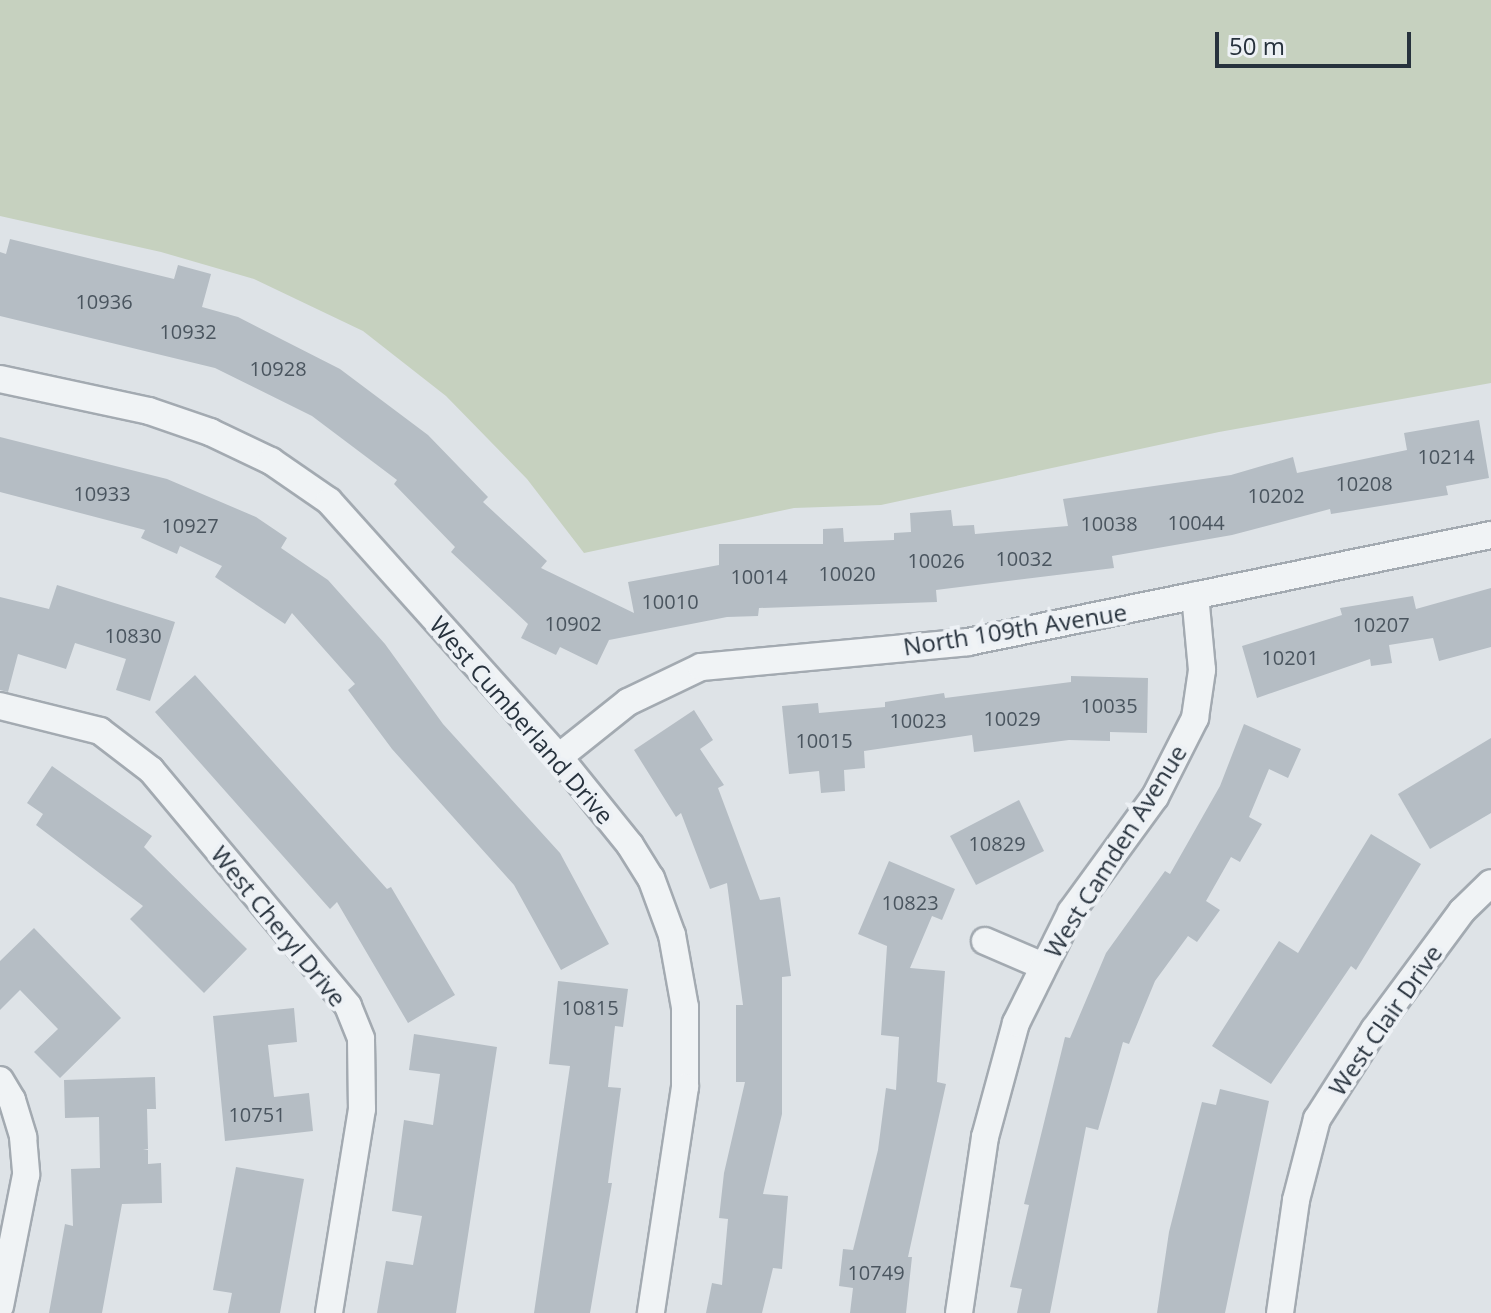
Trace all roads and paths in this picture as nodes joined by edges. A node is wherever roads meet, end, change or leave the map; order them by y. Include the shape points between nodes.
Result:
1 (0, 379) edge
2 (1491, 535) edge
3 (1195, 595) junction
4 (0, 706) edge
5 (559, 757) junction
6 (1491, 883) edge
7 (985, 941) dead end
8 (1043, 966) junction
9 (0, 1080) edge
10 (0, 1306) edge
11 (329, 1313) edge
12 (651, 1313) edge
13 (959, 1313) edge
14 (1280, 1313) edge

1 - 5 street, West Cumberland Drive via 149,411 210,432 306,485 329,501
2 - 3 street, North 109th Avenue
3 - 5 street, North 109th Avenue via 968,642 701,667 628,702
3 - 8 street, West Camden Avenue via 1202,670 1195,718 1155,797 1071,912
4 - 11 street, West Cheryl Drive via 100,731 151,770 348,1006 361,1039 362,1109
5 - 12 street, West Cumberland Drive via 651,878 672,935 685,1007 685,1087
6 - 14 street, West Clair Drive via 1462,911 1383,1018 1317,1119 1296,1200
7 - 8 street, West Camden Avenue
8 - 13 street, West Camden Avenue via 999,1074
9 - 10 street via 19,1125 26,1175

